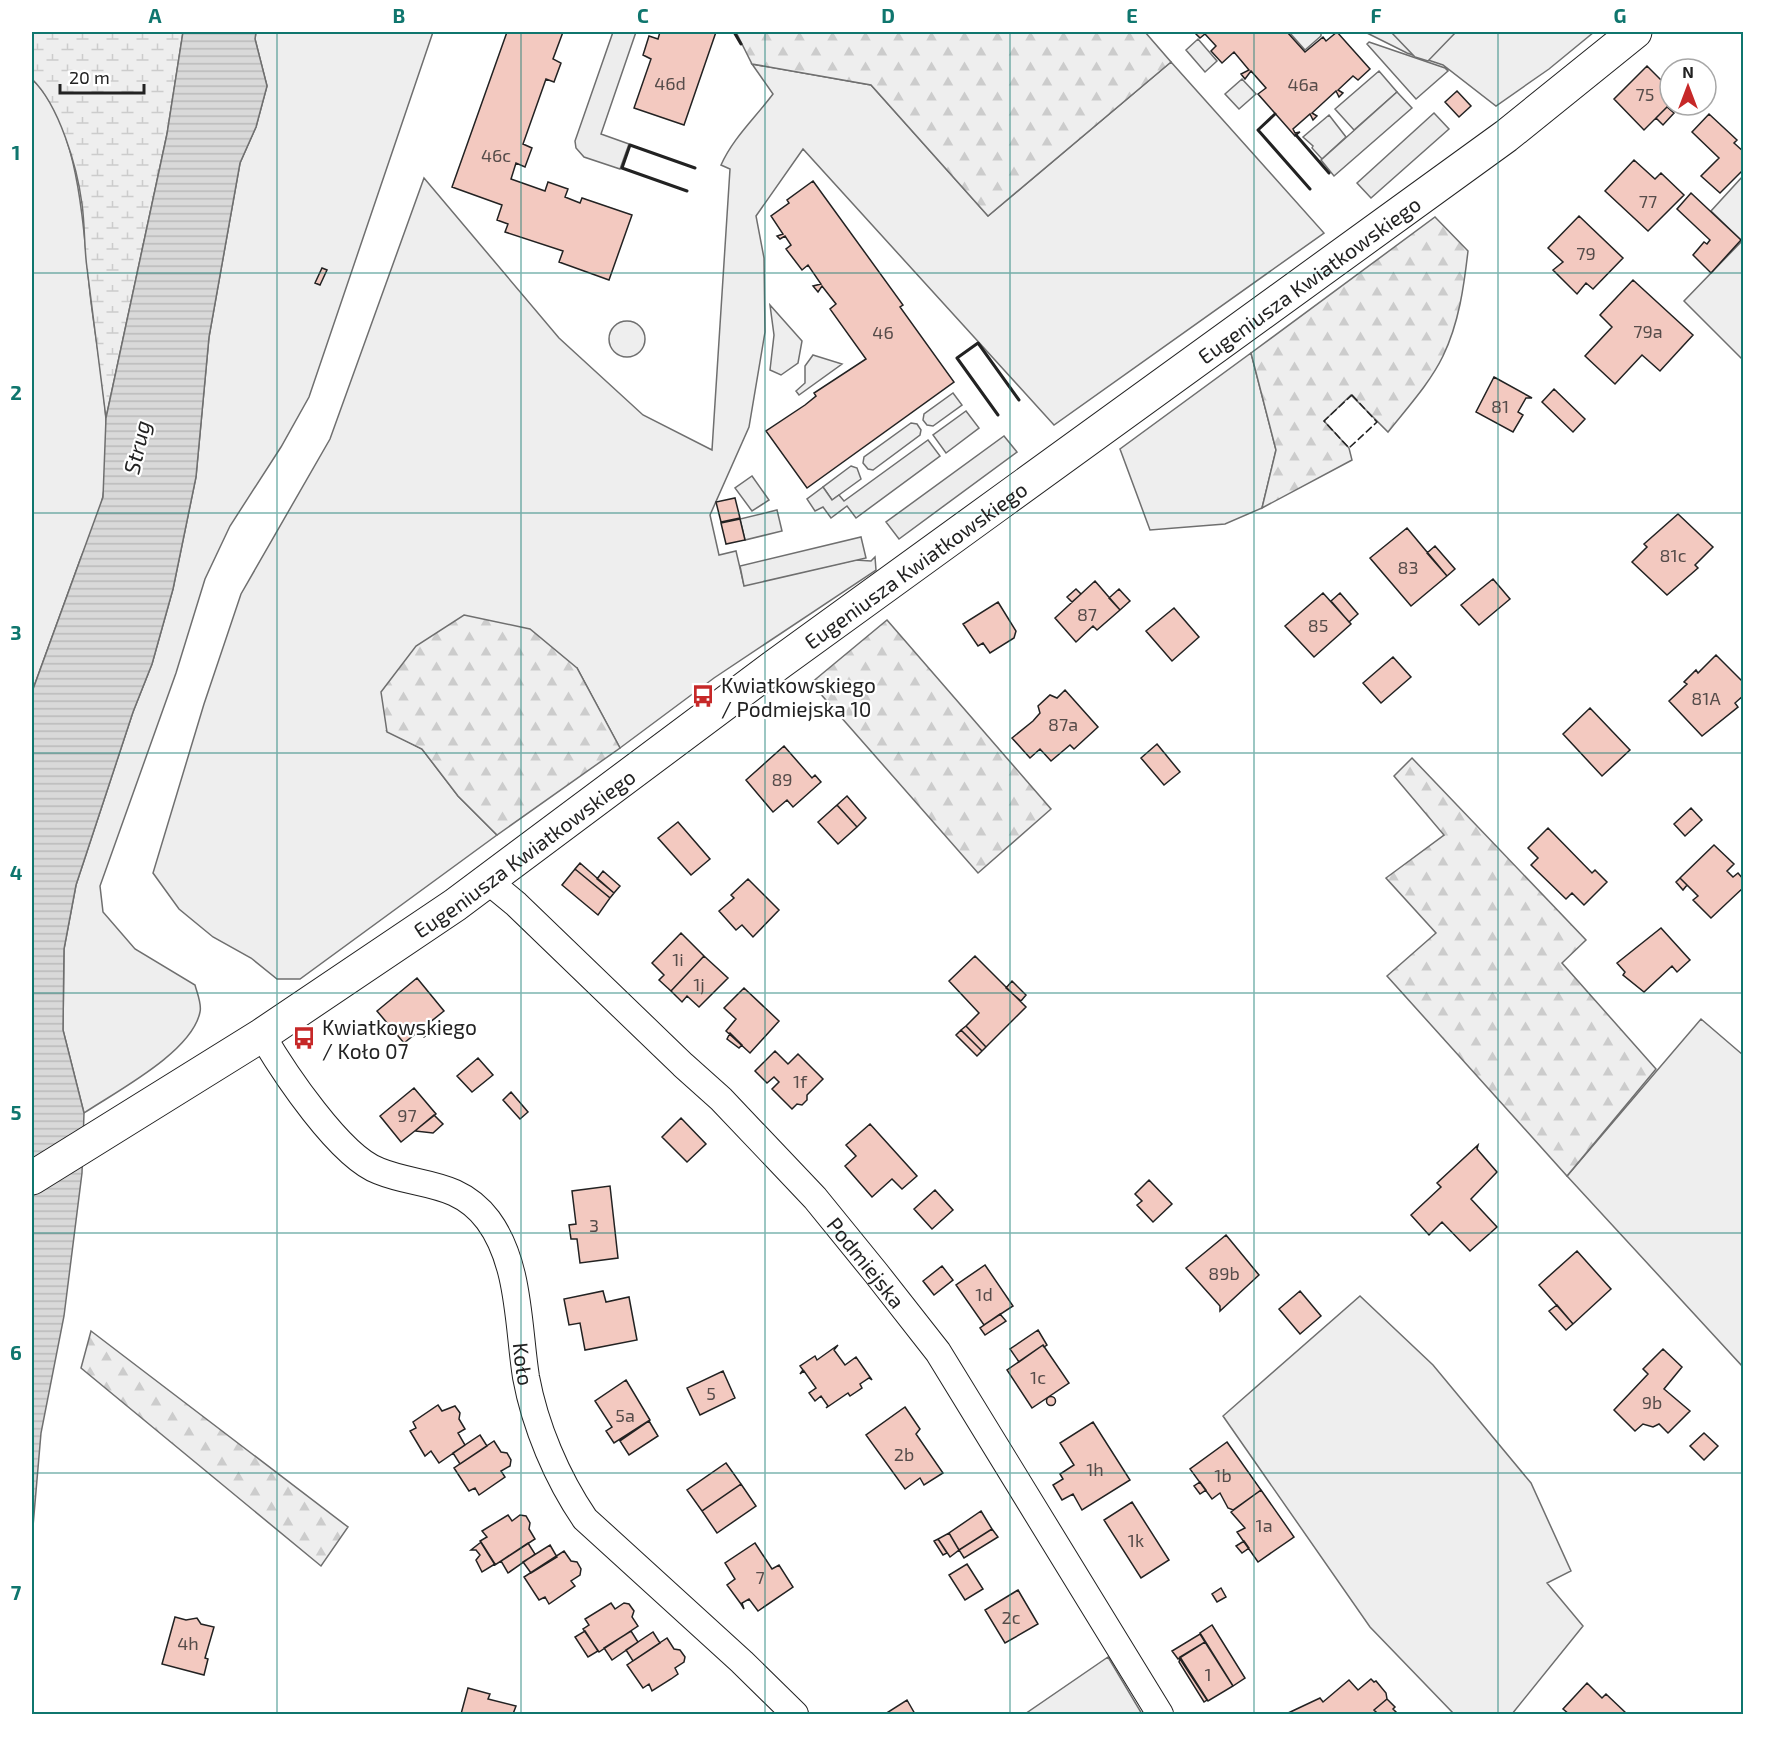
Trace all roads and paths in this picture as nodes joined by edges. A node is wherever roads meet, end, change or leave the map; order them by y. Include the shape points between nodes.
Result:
1 (1635, 32) edge
2 (488, 881) junction
3 (262, 1035) junction
4 (32, 1178) edge
5 (795, 1714) edge
6 (1160, 1714) edge

1 - 2 street, Eugeniusza Kwiatkowskiego via 1506,136 779,663
2 - 3 street, Eugeniusza Kwiatkowskiego
2 - 6 street, Podmiejska via 722,1099 815,1198 876,1273 938,1352
3 - 4 street, Eugeniusza Kwiatkowskiego
3 - 5 street, Koło via 333,1134 352,1154 377,1171 436,1184 465,1198 488,1219 509,1266 527,1379 551,1457 567,1493 585,1519

